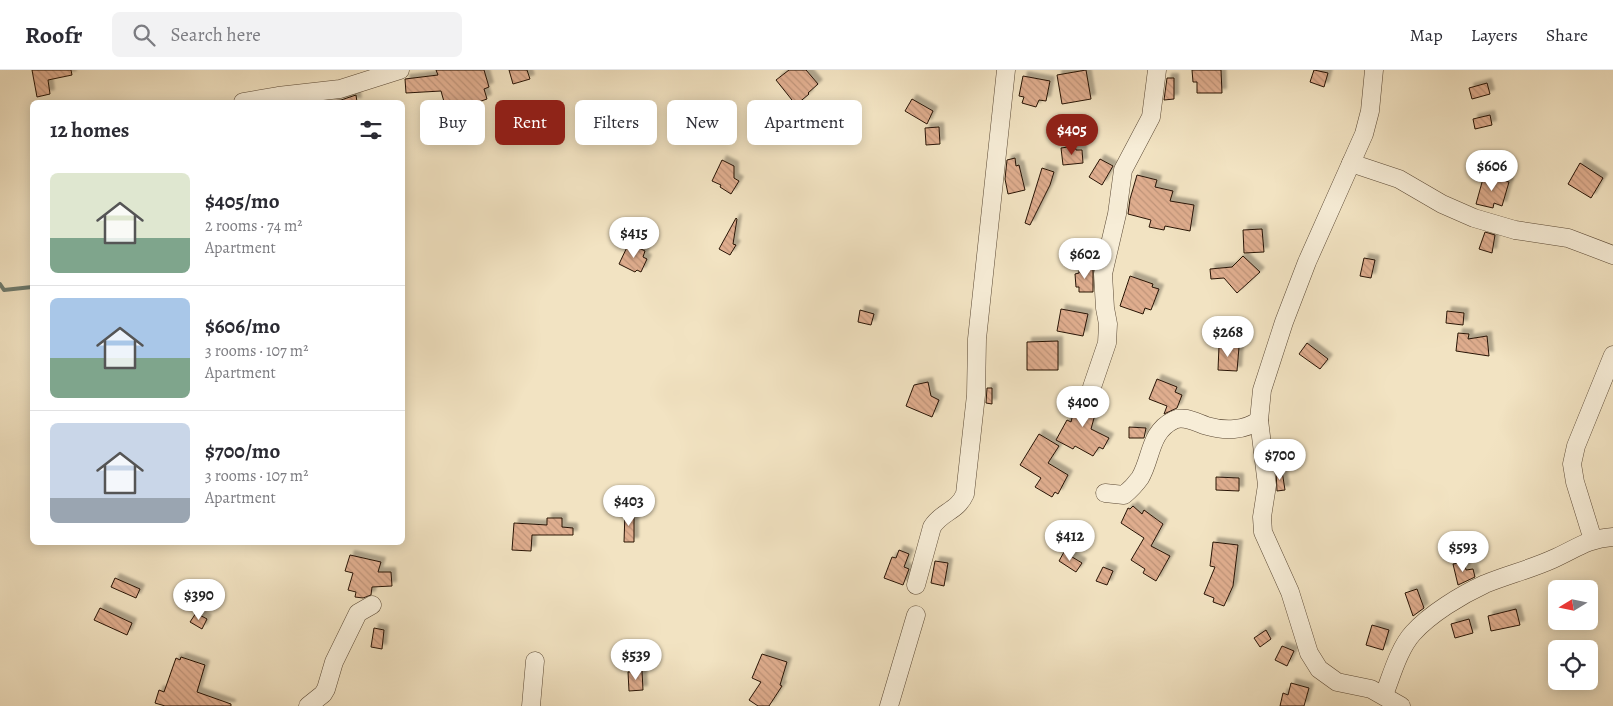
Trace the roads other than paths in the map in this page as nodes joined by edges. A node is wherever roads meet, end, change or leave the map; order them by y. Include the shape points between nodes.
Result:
1 (400, 70) edge
2 (1006, 70) edge
3 (1157, 70) edge
4 (1374, 70) edge
5 (255, 100) edge
6 (1350, 163) junction
7 (1613, 255) edge
8 (1613, 355) edge
9 (1092, 387) dead end
10 (1259, 420) junction
11 (1105, 493) dead end
12 (1613, 537) edge
13 (1593, 540) junction
14 (916, 585) dead end
15 (372, 605) dead end
16 (916, 616) dead end
17 (536, 661) dead end
18 (1384, 695) junction
19 (308, 706) edge
20 (531, 706) edge
21 (889, 706) edge
22 (1401, 706) edge

1 - 5 street via 340,89
2 - 14 street via 980,312 976,394 965,494 961,503 937,519 932,527
3 - 9 street via 1151,117 1123,170 1103,274 1107,343
4 - 6 street via 1368,123
6 - 7 street via 1399,179 1474,218 1515,230 1568,238
6 - 10 street via 1284,322 1262,390
8 - 13 street via 1576,446 1572,464
10 - 11 street via 1247,426 1224,429 1182,418 1175,420 1156,436 1134,486 1124,495
10 - 18 street via 1266,485 1263,532 1290,592 1309,653 1318,670 1337,682 1371,688
12 - 13 street
13 - 18 street via 1485,584 1420,625 1404,648
15 - 19 street via 358,613 334,662 326,689
16 - 21 street
17 - 20 street
18 - 22 street

